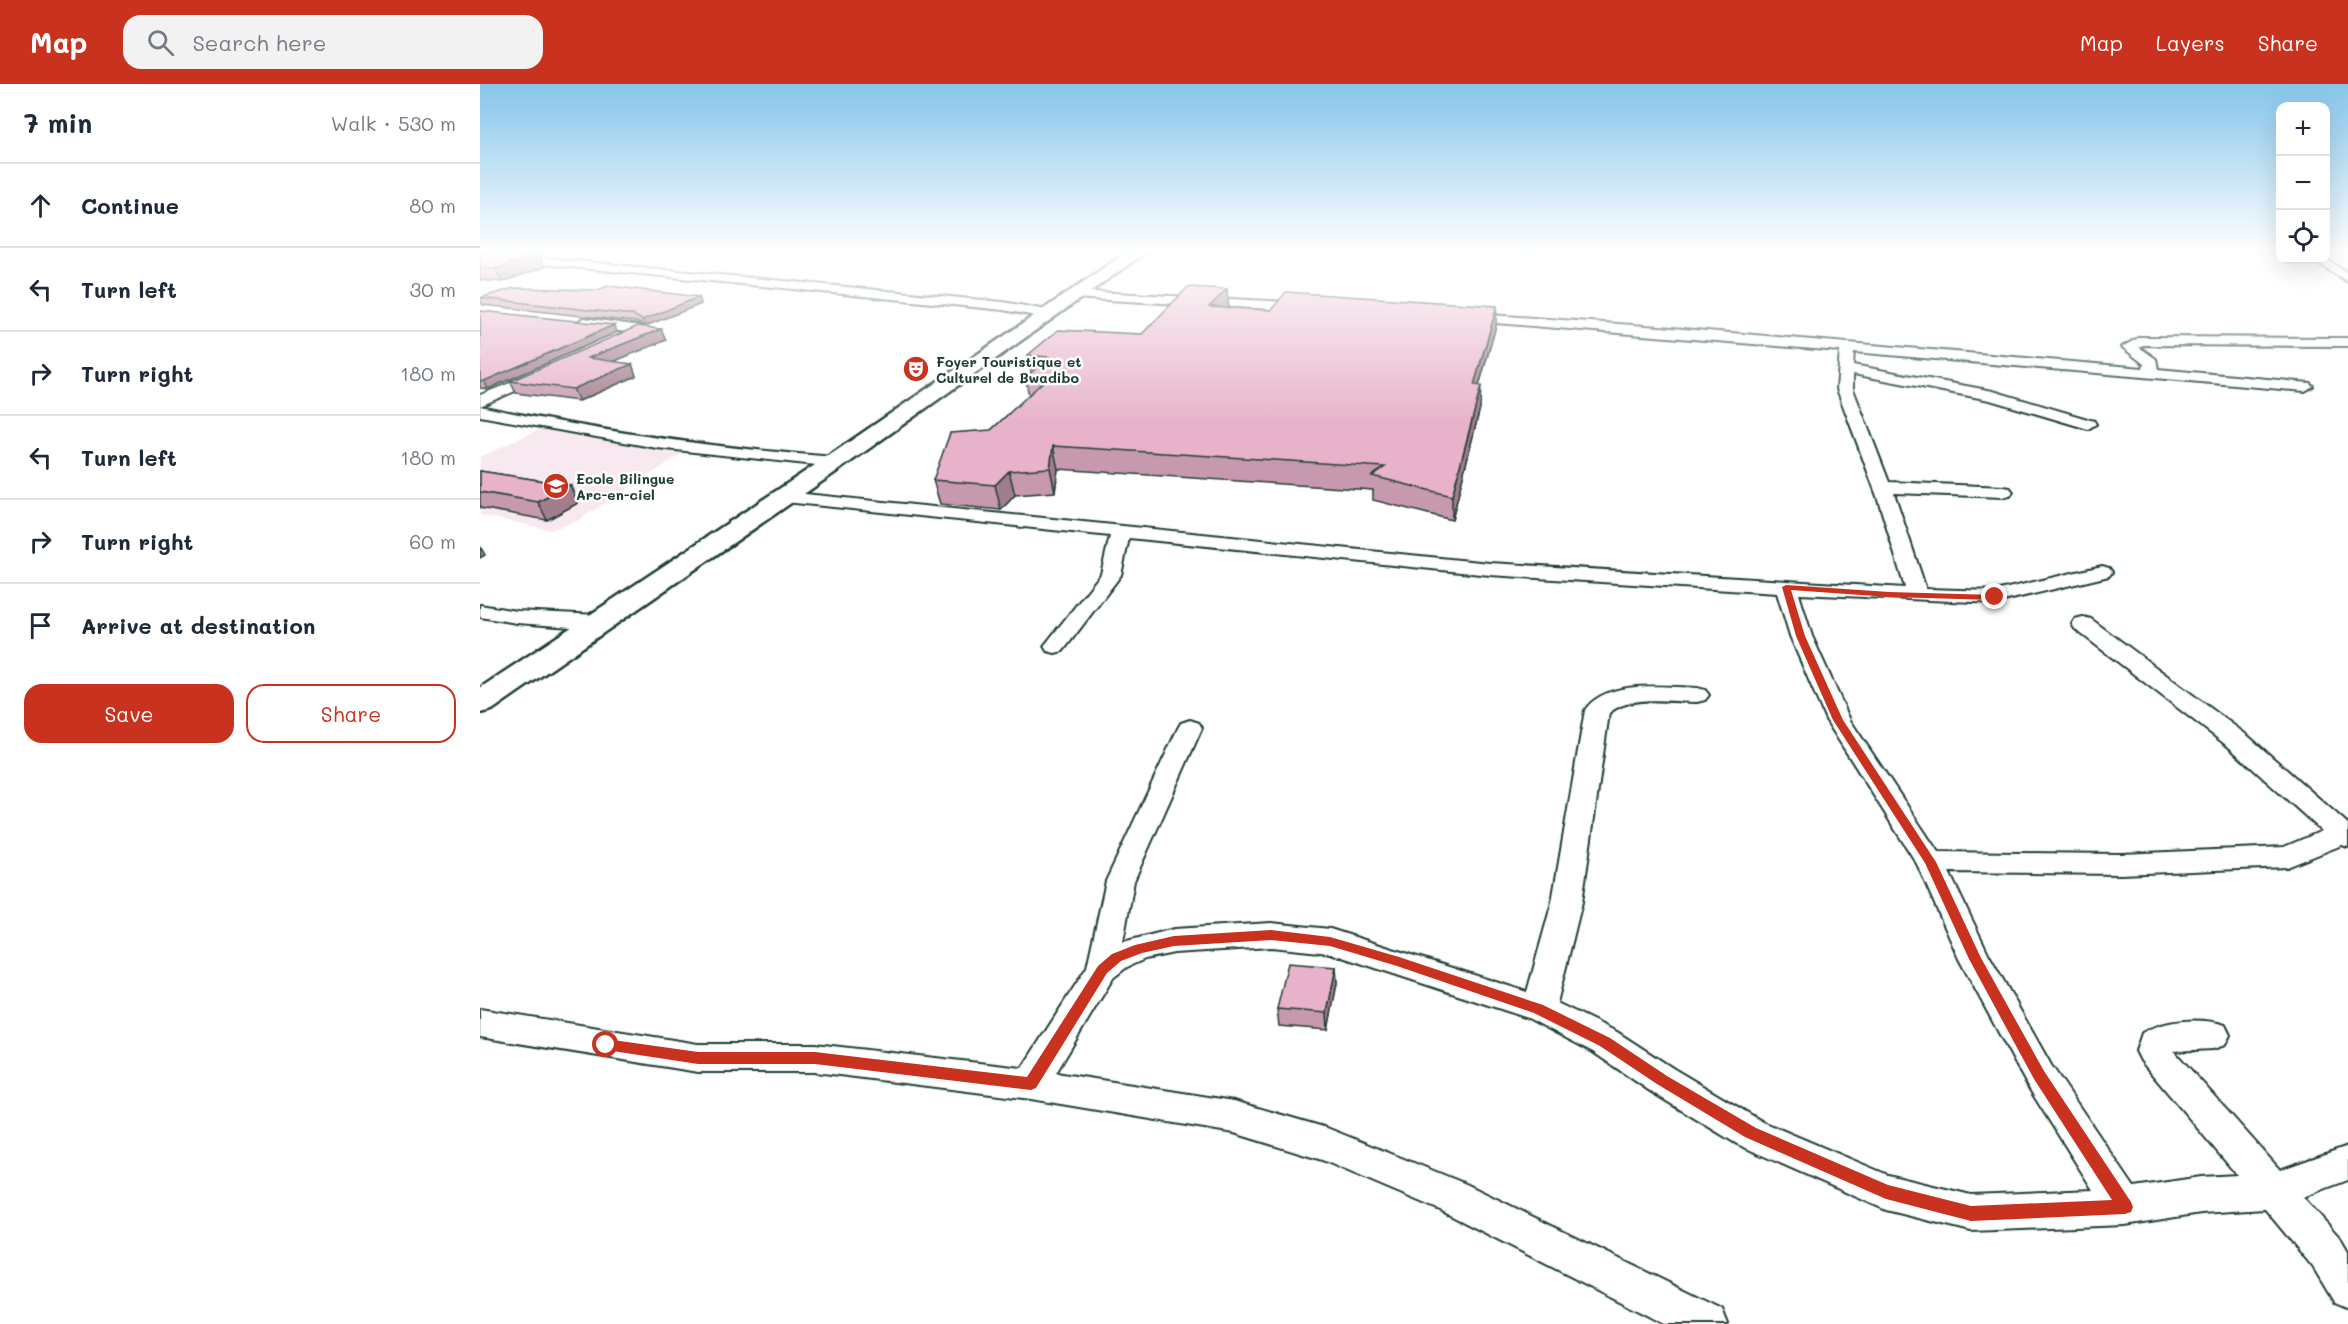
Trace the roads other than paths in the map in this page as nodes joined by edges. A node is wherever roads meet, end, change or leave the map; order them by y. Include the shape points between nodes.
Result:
1 (1013, 308) edge
2 (1055, 308) edge
3 (1046, 314) junction
4 (1449, 316) edge
5 (565, 320) edge
6 (2348, 342) edge
7 (608, 346) edge
8 (1846, 347) junction
9 (561, 367) edge
10 (1846, 368) junction
11 (2150, 374) junction
12 (2305, 386) dead end
13 (480, 401) edge
14 (480, 411) edge
15 (2088, 424) dead end
16 (835, 462) junction
17 (1882, 487) junction
18 (2004, 492) dead end
19 (785, 497) junction
20 (1121, 531) junction
21 (2102, 572) dead end
22 (1786, 587) junction
23 (1918, 595) junction
24 (480, 611) edge
25 (598, 622) junction
26 (2083, 624) dead end
27 (1055, 646) dead end
28 (1697, 694) dead end
29 (480, 703) edge
30 (1190, 728) dead end
31 (2345, 836) edge
32 (1930, 862) junction
33 (1102, 969) junction
34 (1539, 1009) junction
35 (480, 1023) edge
36 (2213, 1035) dead end
37 (1031, 1084) junction
38 (2348, 1163) edge
39 (2272, 1191) junction
40 (2125, 1207) junction
41 (2348, 1288) edge
42 (1707, 1324) edge

1 - 3 street
2 - 3 main road
3 - 16 main road
4 - 8 street
5 - 7 street via 640,330
6 - 11 street via 2140,341 2129,347 2151,362
8 - 10 street
8 - 11 street
9 - 13 street
10 - 15 street via 1993,396
10 - 17 street via 1845,389
11 - 12 street
14 - 16 street via 718,453
16 - 19 main road
17 - 18 street
17 - 23 street
19 - 20 street
19 - 25 main road
20 - 22 street via 1490,569
20 - 27 street via 1111,575
21 - 23 street via 1995,597
22 - 23 street
22 - 32 street via 1801,636 1838,720
24 - 25 street
25 - 29 main road
26 - 31 street via 2240,742
28 - 34 street via 1636,694 1611,699 1597,710 1568,902
30 - 33 street via 1120,881
31 - 32 street via 2287,857 2121,864
32 - 40 street via 1975,959 2039,1075
33 - 34 street via 1116,958 1174,941 1271,935 1330,941
33 - 37 street
34 - 40 street via 1605,1042 1750,1133 1886,1192 1971,1213
35 - 37 street via 698,1058 815,1058
36 - 39 street via 2162,1038 2154,1043 2153,1051
37 - 42 street via 1234,1117 1327,1145 1453,1197
38 - 39 street
39 - 40 street via 2201,1195
39 - 41 street via 2326,1253

